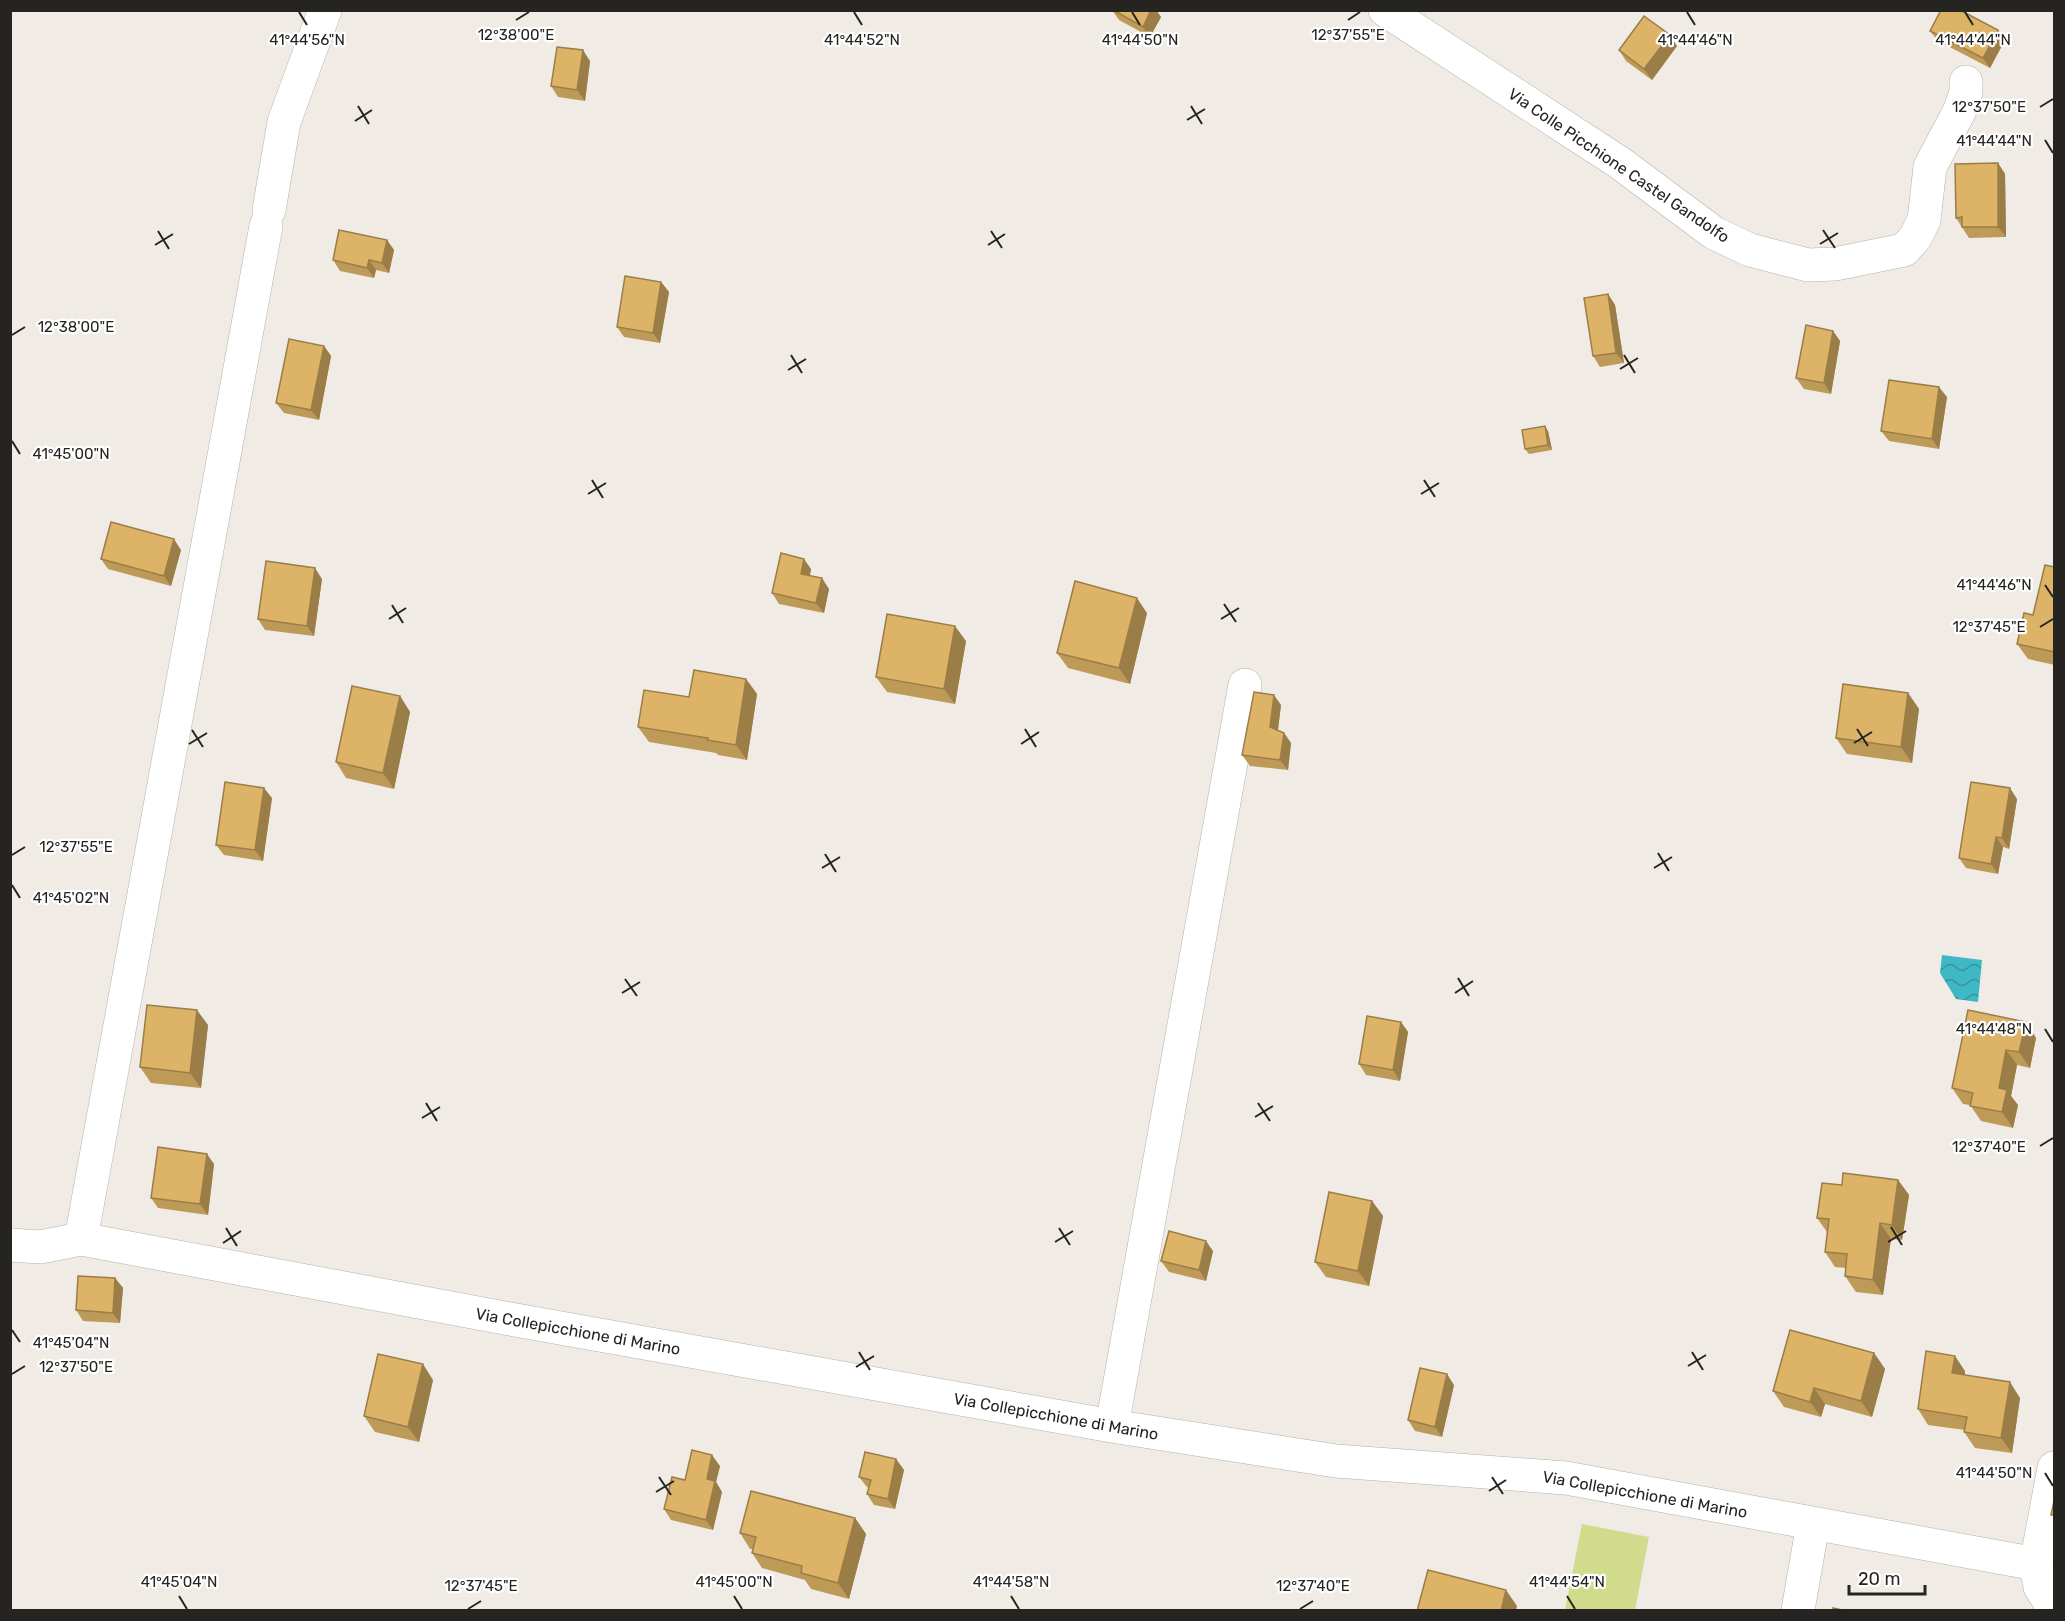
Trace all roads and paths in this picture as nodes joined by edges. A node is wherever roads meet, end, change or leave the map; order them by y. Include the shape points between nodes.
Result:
1 (325, 10) edge
2 (1385, 10) edge
3 (1966, 82) dead end
4 (1245, 685) dead end
5 (81, 1239) junction
6 (10, 1245) edge
7 (1112, 1426) junction
8 (2055, 1467) edge
9 (1813, 1524) junction
10 (2036, 1564) junction
11 (2055, 1609) edge
12 (1797, 1611) edge

1 - 5 street via 284,122
2 - 3 street, Via Colle Picchione Castel Gandolfo via 1620,163 1714,233 1750,250 1808,265 1844,263 1904,250 1915,238 1924,220 1930,167 1960,110
4 - 7 street
5 - 6 street via 40,1247
5 - 7 street, Via Collepicchione di Marino
7 - 9 street, Via Collepicchione di Marino via 1336,1461 1566,1478
8 - 10 street
9 - 10 street, Via Collepicchione di Marino
9 - 12 street
10 - 11 street via 2040,1587

